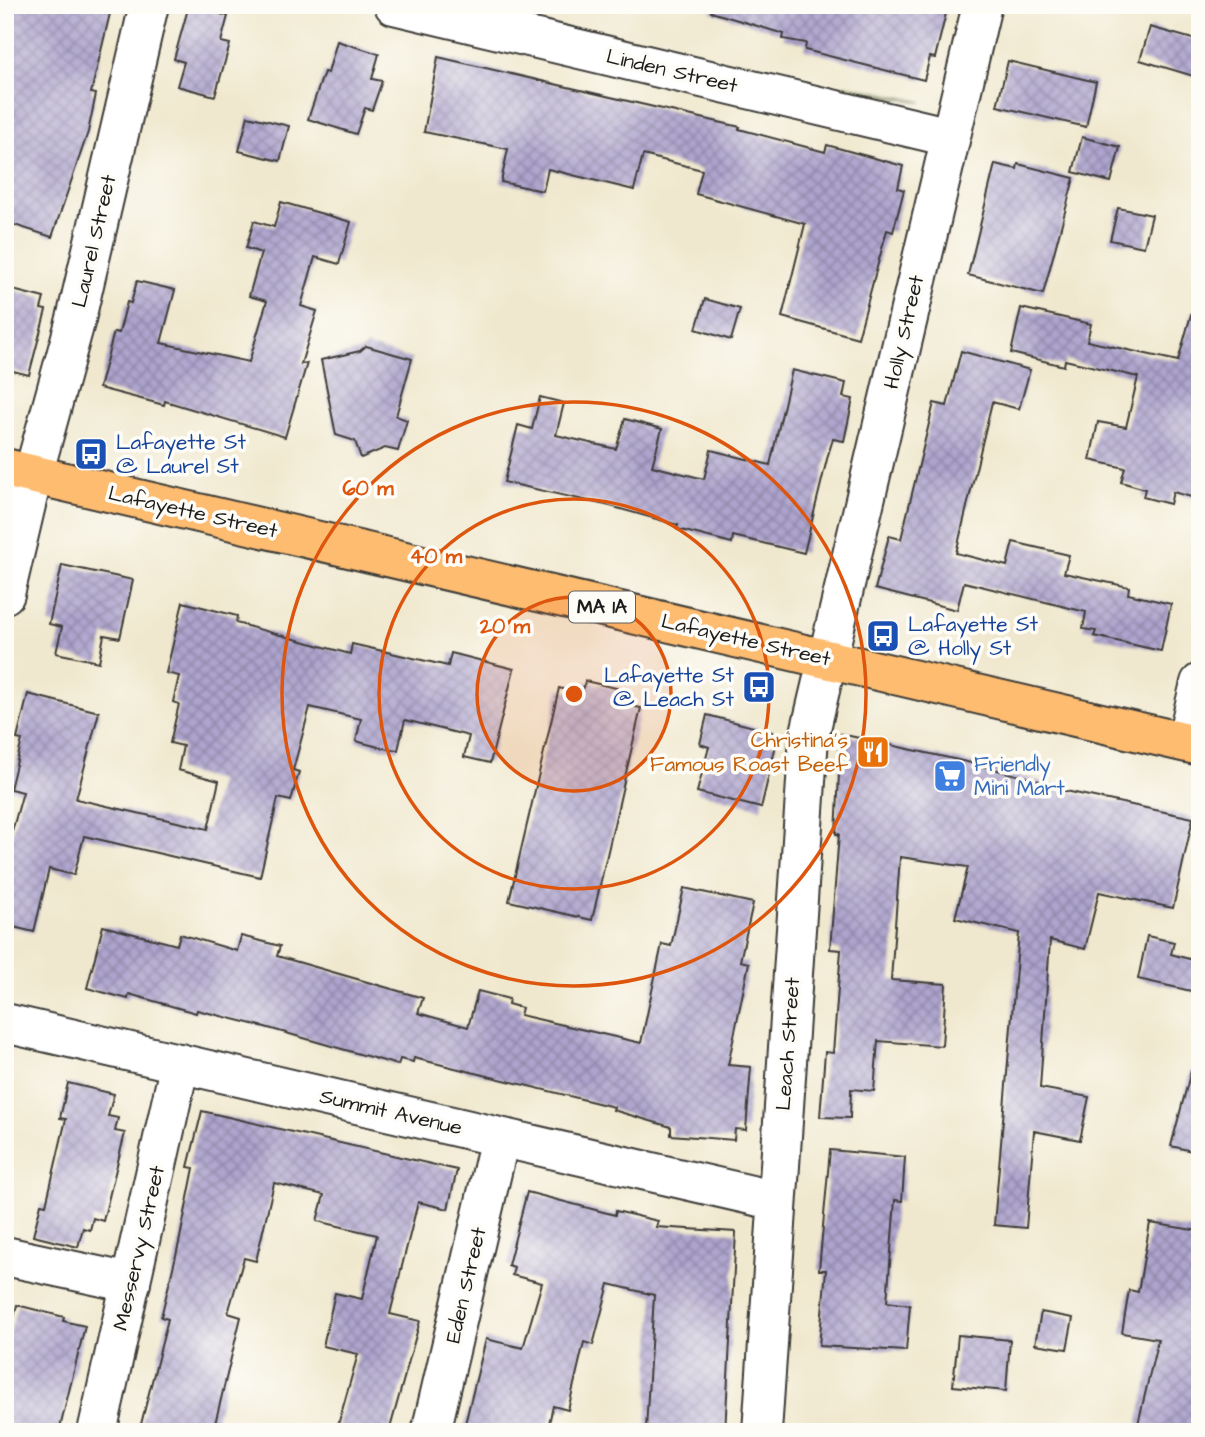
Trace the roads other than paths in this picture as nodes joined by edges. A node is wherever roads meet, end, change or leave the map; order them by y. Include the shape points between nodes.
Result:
1 (149, 5) edge
2 (394, 5) edge
3 (982, 5) edge
4 (950, 137) junction
5 (19, 472) edge
6 (5, 594) edge
7 (828, 660) junction
8 (1200, 683) edge
9 (1193, 744) edge
10 (5, 1023) edge
11 (180, 1063) junction
12 (500, 1138) junction
13 (777, 1201) junction
14 (5, 1256) edge
15 (131, 1283) junction
16 (97, 1432) edge
17 (431, 1432) edge
18 (762, 1432) edge

1 - 5 street, Laurel Street via 76,319
2 - 4 street, Linden Street
3 - 4 street, Holly Street
4 - 7 street, Holly Street
5 - 6 street, Laurel Street
5 - 7 highway, Lafayette Street / MA 1A
7 - 9 highway, Lafayette Street / MA 1A
7 - 13 street, Leach Street via 809,737
8 - 9 street
10 - 11 street, Summit Avenue
11 - 12 street, Summit Avenue
11 - 15 street, Messervy Street
12 - 13 street, Summit Avenue
12 - 17 street, Eden Street
13 - 18 street, Leach Street
14 - 15 street
15 - 16 street, Messervy Street

